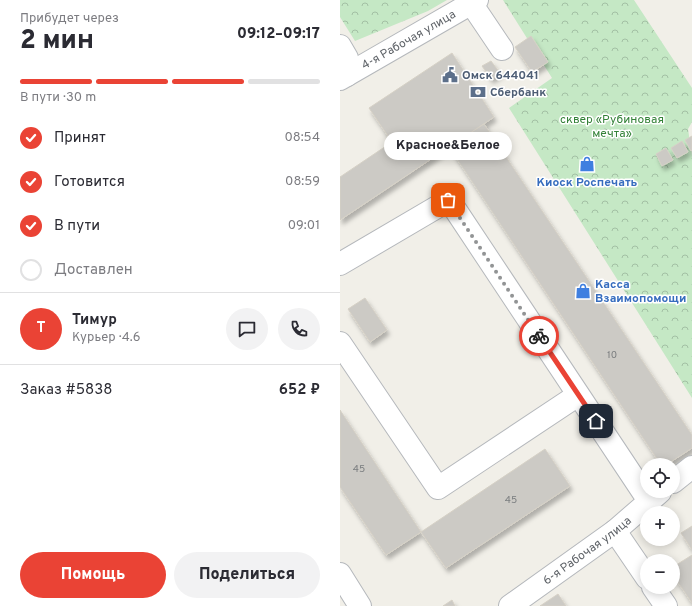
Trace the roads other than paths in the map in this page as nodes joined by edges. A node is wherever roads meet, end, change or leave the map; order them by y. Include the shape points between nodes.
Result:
1 (474, 1) edge
2 (340, 46) edge
3 (502, 48) dead end
4 (343, 77) edge
5 (340, 264) edge
6 (340, 344) edge
7 (578, 394) junction
8 (692, 467) edge
9 (640, 476) edge
10 (680, 476) edge
11 (653, 498) edge
12 (615, 531) junction
13 (640, 568) edge
14 (340, 574) edge
15 (658, 594) edge
16 (360, 606) edge
17 (510, 606) edge
18 (666, 606) edge

1 - 3 street
1 - 4 street, 4-я Рабочая улица
2 - 4 street via 347,58
5 - 7 street via 448,200
6 - 7 street via 438,488
7 - 9 street
8 - 10 street
11 - 12 street, 6-я Рабочая улица
12 - 13 street
12 - 17 street, 6-я Рабочая улица
14 - 16 street
15 - 18 street

